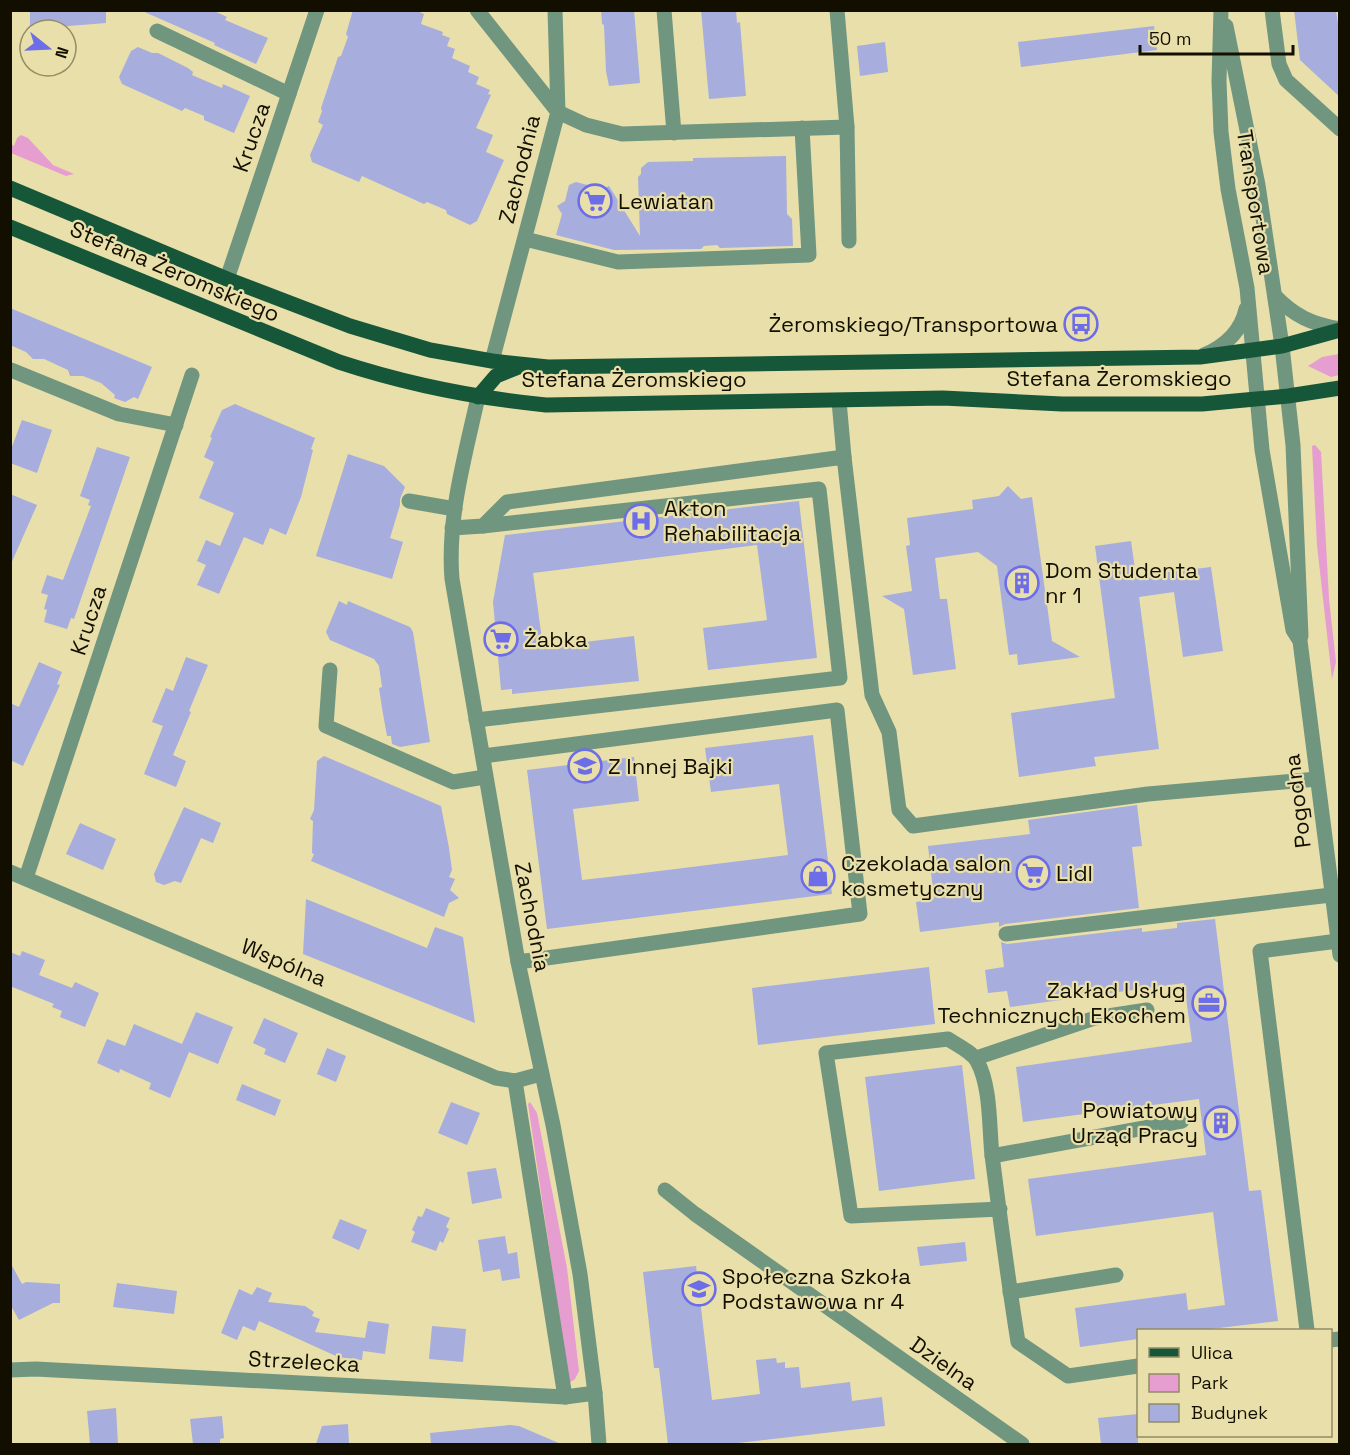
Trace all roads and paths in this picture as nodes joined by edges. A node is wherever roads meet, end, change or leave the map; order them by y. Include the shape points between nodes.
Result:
1 (317, 10) edge
2 (477, 10) edge
3 (555, 10) edge
4 (664, 10) edge
5 (837, 10) edge
6 (1222, 10) edge
7 (1272, 10) edge
8 (157, 31) dead end
9 (289, 94) junction
10 (558, 112) junction
11 (847, 127) junction
12 (802, 128) junction
13 (1340, 129) edge
14 (674, 132) junction
15 (10, 188) edge
16 (10, 227) edge
17 (525, 239) junction
18 (849, 241) dead end
19 (227, 279) junction
20 (1275, 296) junction
21 (1248, 300) junction
22 (1340, 330) edge
23 (1282, 346) junction
24 (1253, 351) junction
25 (1200, 357) junction
26 (492, 361) junction
27 (523, 365) junction
28 (11, 370) edge
29 (192, 375) dead end
30 (1340, 388) edge
31 (1288, 396) junction
32 (478, 397) junction
33 (1258, 399) junction
34 (839, 401) junction
35 (176, 425) junction
36 (844, 457) junction
37 (409, 501) dead end
38 (455, 509) junction
39 (483, 526) junction
40 (452, 528) junction
41 (1299, 641) junction
42 (330, 670) dead end
43 (476, 720) junction
44 (483, 756) junction
45 (486, 777) junction
46 (1317, 779) junction
47 (10, 872) edge
48 (1334, 877) edge
49 (26, 878) junction
50 (1331, 895) junction
51 (1337, 915) edge
52 (1006, 934) dead end
53 (1339, 948) edge
54 (518, 962) junction
55 (1147, 1010) dead end
56 (976, 1058) junction
57 (541, 1074) junction
58 (515, 1081) junction
59 (1182, 1121) dead end
60 (992, 1156) junction
61 (665, 1190) dead end
62 (1000, 1209) junction
63 (1116, 1275) dead end
64 (1010, 1292) junction
65 (1307, 1329) edge
66 (1137, 1366) edge
67 (10, 1370) edge
68 (595, 1393) junction
69 (565, 1397) junction
70 (598, 1444) edge
71 (1022, 1444) edge

1 - 9 street, Krucza
2 - 10 street, Zachodnia
3 - 10 street
4 - 14 street
5 - 11 street
6 - 20 street, Transportowa via 1258,185
6 - 21 street, Transportowa via 1221,132
7 - 13 street via 1279,63 1286,80
8 - 9 street
9 - 19 street, Krucza
10 - 14 street via 586,125 622,134
10 - 17 street, Zachodnia
11 - 12 street
11 - 18 street
12 - 14 street
12 - 17 street via 809,255 618,262
15 - 19 main road, Stefana Żeromskiego
16 - 32 main road, Stefana Żeromskiego via 339,362
17 - 26 street, Zachodnia
19 - 26 main road, Stefana Żeromskiego via 350,326 430,350
20 - 22 street via 1302,319
20 - 23 street, Transportowa
21 - 24 street, Transportowa
21 - 25 street via 1234,336 1219,349
22 - 23 main road, Stefana Żeromskiego
23 - 24 main road, Stefana Żeromskiego
23 - 31 street, Pogodna
24 - 25 main road, Stefana Żeromskiego
24 - 33 street, Transportowa
25 - 27 main road, Stefana Żeromskiego
26 - 27 main road, Stefana Żeromskiego
27 - 32 main road via 496,376
28 - 35 street via 119,414
29 - 35 street, Krucza
30 - 31 main road, Stefana Żeromskiego
31 - 33 main road, Stefana Żeromskiego
31 - 41 street, Pogodna via 1302,621
32 - 34 main road, Stefana Żeromskiego via 546,405
32 - 38 street, Zachodnia
33 - 34 main road, Stefana Żeromskiego via 1202,404 1062,404 943,398
33 - 41 street, Pogodna via 1262,450 1293,630
34 - 36 street
35 - 49 street, Krucza
36 - 39 street via 507,502
36 - 46 street via 872,696 889,732 899,810 913,826 1158,793
37 - 38 street
38 - 40 street, Zachodnia
39 - 40 street
39 - 43 street via 819,489 840,678
40 - 43 street, Zachodnia via 452,579
41 - 46 street, Pogodna
42 - 45 street via 326,726 453,782
43 - 44 street, Zachodnia
44 - 45 street, Zachodnia
44 - 54 street via 837,710 860,914
45 - 54 street, Zachodnia
46 - 48 street, Pogodna
47 - 49 street, Wspólna
48 - 50 street, Pogodna
49 - 58 street, Wspólna via 496,1078
50 - 51 street, Pogodna
50 - 52 street
51 - 53 street, Pogodna
53 - 65 street via 1260,951
54 - 57 street, Zachodnia
55 - 56 street via 1095,1018
56 - 60 street via 984,1077
56 - 62 street via 948,1039 826,1053 851,1216
57 - 58 street, Wspólna
57 - 68 street, Zachodnia via 580,1274
58 - 69 street
59 - 60 street
60 - 62 street
61 - 71 street, Dzielna
62 - 64 street
63 - 64 street
64 - 66 street via 1018,1342 1068,1376
67 - 69 street, Strzelecka
68 - 69 street, Strzelecka
68 - 70 street, Zachodnia

